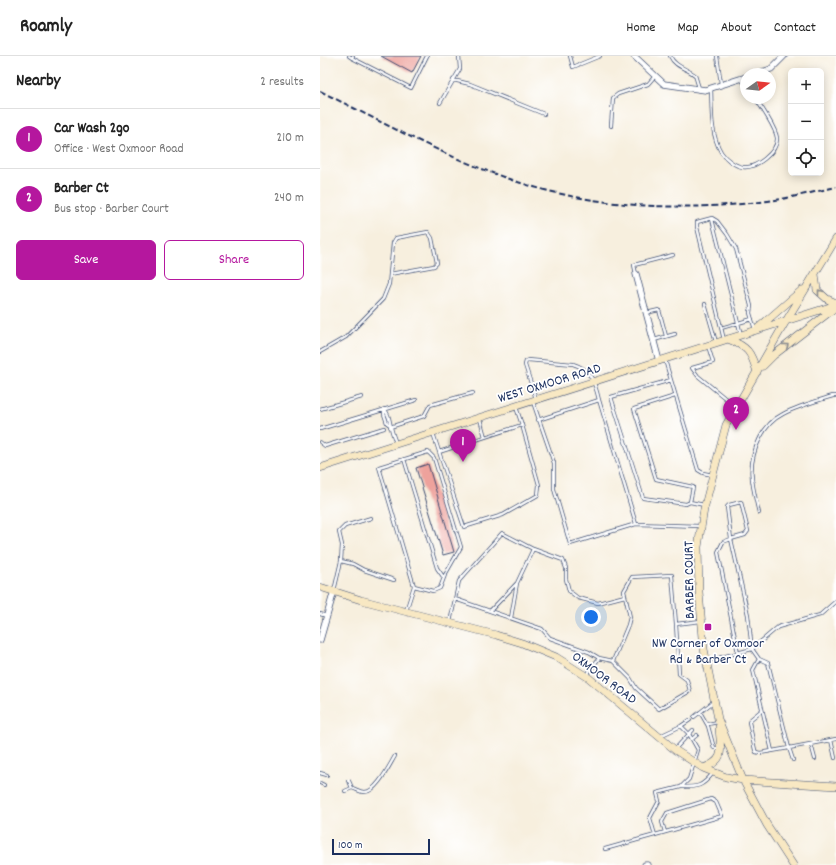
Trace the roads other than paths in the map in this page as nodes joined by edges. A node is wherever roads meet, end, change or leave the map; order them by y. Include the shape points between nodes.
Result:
1 (349, 56) edge
2 (427, 56) edge
3 (459, 56) edge
4 (570, 56) edge
5 (600, 56) edge
6 (634, 56) edge
7 (670, 56) edge
8 (717, 56) edge
9 (784, 56) edge
10 (353, 57) edge
11 (772, 68) edge
12 (655, 75) junction
13 (740, 79) edge
14 (453, 80) junction
15 (721, 85) junction
16 (711, 88) junction
17 (699, 89) junction
18 (440, 103) dead end
19 (758, 104) edge
20 (544, 114) dead end
21 (611, 126) dead end
22 (712, 218) junction
23 (836, 239) edge
24 (673, 255) dead end
25 (390, 274) junction
26 (636, 274) joint
27 (815, 274) junction
28 (808, 285) junction
29 (706, 304) dead end
30 (836, 305) edge
31 (646, 313) junction
32 (752, 319) junction
33 (786, 321) junction
34 (738, 323) junction
35 (721, 328) junction
36 (755, 331) junction
37 (675, 334) dead end
38 (742, 335) junction
39 (666, 336) junction
40 (653, 340) junction
41 (726, 340) junction
42 (716, 343) junction
43 (708, 346) junction
44 (320, 352) edge
45 (662, 360) junction
46 (757, 372) junction
47 (671, 380) junction
48 (595, 381) junction
49 (473, 393) dead end
50 (675, 396) junction
51 (836, 396) edge
52 (362, 397) dead end
53 (416, 400) dead end
54 (534, 400) junction
55 (600, 400) junction
56 (516, 406) junction
57 (737, 408) junction
58 (384, 409) junction
59 (320, 410) edge
60 (480, 418) junction
61 (538, 420) junction
62 (390, 426) junction
63 (522, 426) junction
64 (384, 428) dead end
65 (320, 429) edge
66 (432, 432) junction
67 (485, 437) junction
68 (320, 442) edge
69 (396, 444) junction
70 (439, 452) junction
71 (404, 460) junction
72 (320, 467) edge
73 (713, 475) junction
74 (690, 502) junction
75 (705, 505) junction
76 (758, 514) dead end
77 (371, 518) dead end
78 (636, 524) junction
79 (701, 526) junction
80 (732, 539) junction
81 (533, 549) junction
82 (341, 561) junction
83 (444, 578) junction
84 (394, 580) dead end
85 (517, 583) junction
86 (414, 586) junction
87 (320, 587) edge
88 (334, 591) junction
89 (625, 596) junction
90 (455, 599) junction
91 (836, 601) edge
92 (406, 611) junction
93 (490, 611) junction
94 (320, 614) edge
95 (327, 616) junction
96 (511, 618) junction
97 (702, 621) junction
98 (450, 623) junction
99 (676, 624) junction
100 (320, 640) edge
101 (752, 649) junction
102 (738, 653) junction
103 (599, 658) junction
104 (759, 659) junction
105 (613, 661) junction
106 (706, 661) junction
107 (586, 676) junction
108 (715, 701) junction
109 (762, 710) junction
110 (700, 712) junction
111 (694, 717) dead end
112 (690, 720) dead end
113 (718, 720) junction
114 (705, 721) junction
115 (702, 723) dead end
116 (681, 726) junction
117 (707, 726) junction
118 (693, 730) dead end
119 (689, 734) junction
120 (697, 735) dead end
121 (658, 736) junction
122 (692, 739) junction
123 (836, 739) edge
124 (831, 740) junction
125 (811, 744) junction
126 (720, 748) junction
127 (788, 748) junction
128 (675, 750) junction
129 (772, 751) junction
130 (395, 756) dead end
131 (835, 758) dead end
132 (815, 759) dead end
133 (793, 760) dead end
134 (695, 763) junction
135 (703, 768) junction
136 (713, 772) junction
137 (320, 773) edge
138 (327, 775) dead end
139 (743, 780) junction
140 (348, 781) dead end
141 (320, 783) edge
142 (324, 785) dead end
143 (836, 786) edge
144 (681, 787) junction
145 (352, 788) junction
146 (345, 791) dead end
147 (665, 832) junction
148 (654, 835) junction
149 (605, 849) dead end
150 (644, 865) edge
151 (648, 865) edge
152 (793, 865) edge

1 - 10 lane
2 - 10 lane via 411,88
3 - 14 lane via 460,69
4 - 5 lane via 573,67
6 - 12 street
7 - 17 lane via 678,66 695,75
8 - 15 lane
9 - 11 street
12 - 17 street via 664,84
12 - 21 lane via 648,84 613,98
13 - 15 street
14 - 18 lane
14 - 20 lane via 470,84
15 - 16 street
16 - 17 street
16 - 19 lane via 716,143 722,153 736,166 748,167 764,159 776,146 775,133
22 - 32 lane via 717,221 736,249
22 - 34 lane
22 - 35 lane via 699,220 696,224
23 - 27 main road, BARBER COURT
24 - 26 lane via 634,265
25 - 25 lane via 393,243 396,238 428,232 432,238 437,263 434,266
25 - 44 lane via 389,284 382,299 346,337
26 - 31 street
27 - 28 main road, BARBER COURT
30 -> 27 main road via 817,290
28 - 33 main road, BARBER COURT
28 - 36 main road
29 - 42 lane
30 - 33 main road, WEST OXMOOR ROAD
46 -> 30 main road
31 - 39 lane via 659,310
31 - 40 street
32 - 34 lane
32 - 36 lane
33 - 36 main road, WEST OXMOOR ROAD
33 - 46 main road, BARBER COURT
34 - 35 lane
34 - 38 lane
35 - 41 lane
36 - 38 main road, WEST OXMOOR ROAD
37 - 39 lane
38 - 41 main road, WEST OXMOOR ROAD
39 - 40 lane
40 - 45 street
41 - 42 main road, WEST OXMOOR ROAD
41 - 46 main road via 747,349
42 - 43 main road, WEST OXMOOR ROAD
43 - 45 main road, WEST OXMOOR ROAD
43 - 57 lane via 713,362 692,368
45 - 47 lane
45 - 48 main road, WEST OXMOOR ROAD
46 - 57 main road, BARBER COURT
47 - 50 lane
47 - 74 lane via 611,397 643,498 686,504
48 - 54 main road, WEST OXMOOR ROAD
48 - 54 lane via 580,366 528,360 525,365
48 - 55 lane
49 - 62 lane via 430,405 424,416
50 - 73 lane via 698,470
50 - 74 lane via 634,410 656,480 692,487
51 - 76 lane via 783,414 763,431 754,450 751,466
52 - 59 lane
53 - 58 lane
54 - 56 main road, WEST OXMOOR ROAD
54 - 61 lane
55 - 61 lane
55 - 78 lane
56 - 60 main road, WEST OXMOOR ROAD
56 - 63 lane
57 - 73 main road, BARBER COURT via 726,426
58 - 62 lane via 388,412
58 - 65 lane
60 - 66 main road, WEST OXMOOR ROAD
60 - 67 lane
61 - 78 lane via 554,463 554,489 570,544
62 - 69 lane
63 - 67 lane
63 - 70 lane via 540,485 538,496 503,515 464,527
64 - 68 lane via 325,446
66 - 69 main road, WEST OXMOOR ROAD
66 - 70 lane
67 - 70 lane
69 - 72 main road, WEST OXMOOR ROAD
71 - 83 lane via 437,568
71 - 83 lane via 428,452 434,458 461,547
71 - 86 lane via 378,467
73 - 75 main road, BARBER COURT
74 - 75 lane
75 - 79 main road, BARBER COURT
77 - 82 lane via 345,526 339,532 342,545
78 - 79 lane
79 - 97 main road, BARBER COURT via 698,547
80 - 80 lane via 745,535 748,531 741,502 727,507
80 - 101 lane via 748,615
80 - 102 lane via 723,542 718,552
81 - 85 lane
81 - 89 lane via 563,560 569,591 578,598 598,603
81 - 90 lane via 502,533 459,582
82 - 84 lane
82 - 88 lane
83 - 86 lane via 440,588 433,591
85 - 93 lane
85 - 96 lane
86 - 92 lane
87 - 88 main road, OXMOOR ROAD
88 - 92 main road, OXMOOR ROAD
88 - 95 street
89 - 99 lane via 624,591 632,577 672,576
89 - 105 lane via 630,617
90 - 93 lane
90 - 98 lane
91 - 101 lane via 820,615 778,627
92 - 98 main road, OXMOOR ROAD
93 - 96 lane
94 - 95 lane
95 - 100 street
96 - 103 lane via 542,629 550,638
97 - 99 lane
97 - 106 main road, BARBER COURT
98 - 107 main road, OXMOOR ROAD via 522,643 556,657
99 - 105 lane via 679,674 687,680 690,691 659,709 636,688
101 - 102 lane
101 - 104 lane
102 - 106 lane
103 - 105 lane
103 - 107 lane
104 - 109 lane via 753,670
104 - 127 lane via 768,663
106 - 108 main road, BARBER COURT
107 - 121 main road, OXMOOR ROAD
108 - 110 lane
108 - 113 main road, BARBER COURT
109 - 129 lane
109 - 129 lane via 750,721 755,750 760,753
110 - 111 lane
110 - 114 lane
112 - 116 lane
113 - 117 lane
113 - 126 main road
113 - 139 main road, BARBER COURT
114 - 115 lane
114 - 117 lane
116 - 119 lane
116 - 121 lane
117 - 126 lane via 714,748
118 - 119 lane
119 - 122 lane
119 - 128 lane
120 - 122 lane
121 - 128 main road, OXMOOR ROAD
122 - 134 lane via 698,750
123 - 124 lane
124 - 125 lane
124 - 131 lane
125 - 127 lane
125 - 132 lane
126 - 135 main road via 718,760 713,765
127 - 129 lane
127 - 133 lane
128 - 134 main road, OXMOOR ROAD
130 - 145 lane via 372,790 365,792
134 - 135 main road, OXMOOR ROAD
134 - 144 lane via 689,779
135 - 136 main road, OXMOOR ROAD
136 - 139 main road, OXMOOR ROAD
136 - 144 lane via 705,783
137 - 138 lane
139 - 143 main road, OXMOOR ROAD
139 - 152 main road via 767,825
140 - 145 lane
141 - 142 lane
144 - 148 lane via 657,793 659,801 650,818
145 - 146 lane
147 - 147 lane via 672,830 722,816 716,802 711,799 667,813 662,822
147 - 148 lane
148 - 149 lane
150 - 151 street

